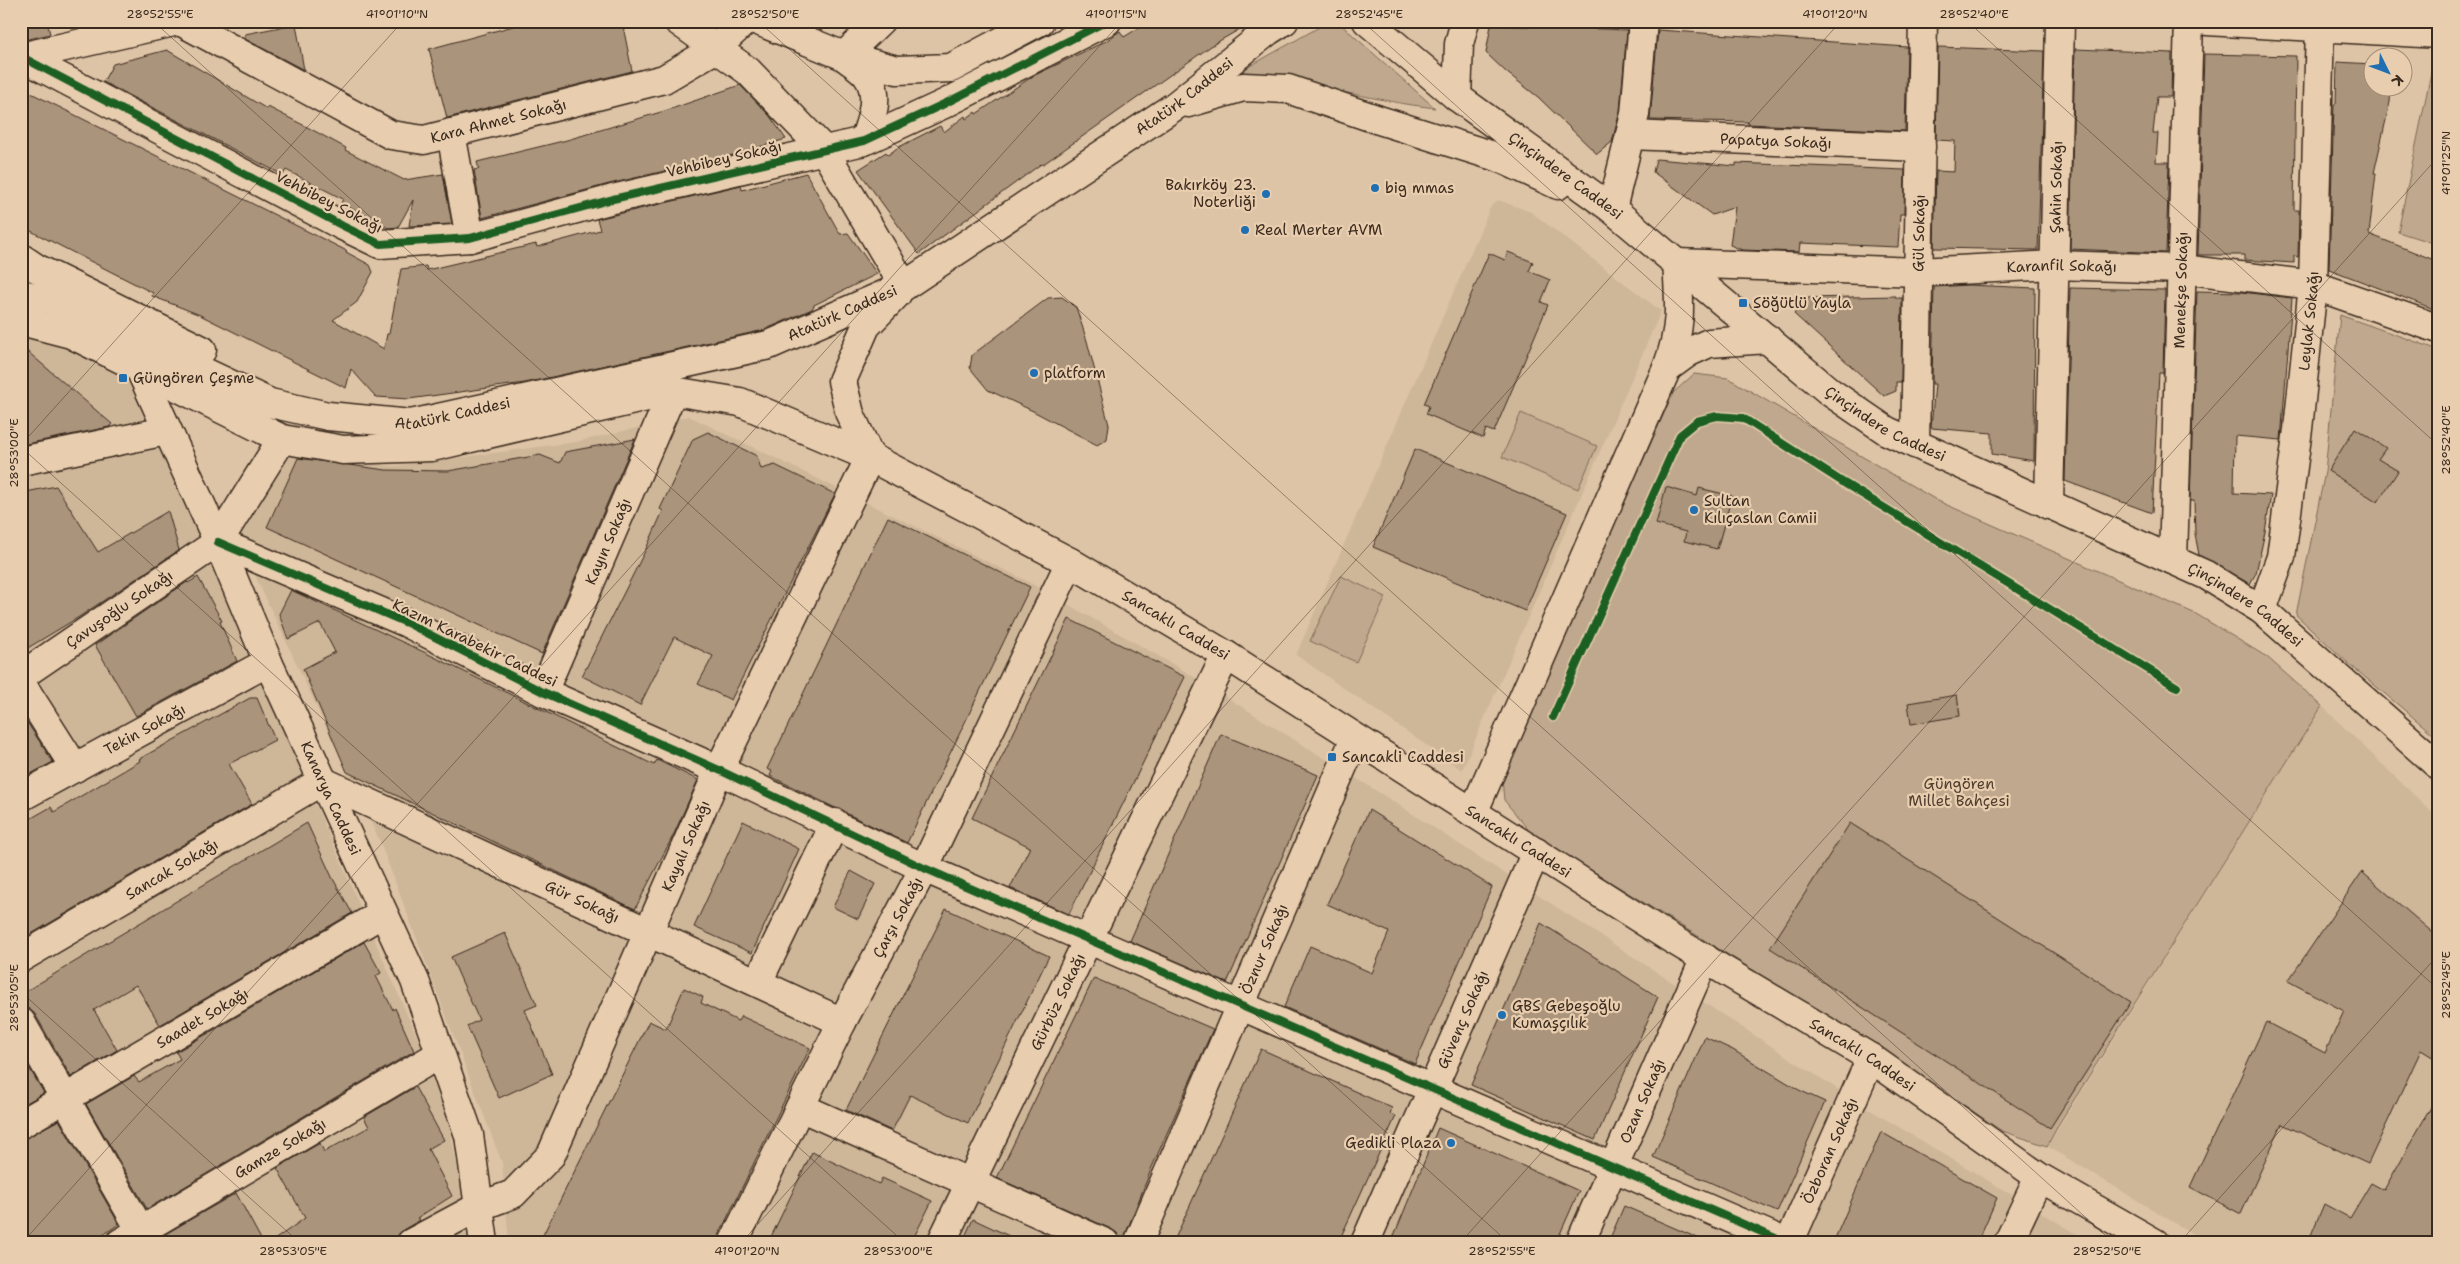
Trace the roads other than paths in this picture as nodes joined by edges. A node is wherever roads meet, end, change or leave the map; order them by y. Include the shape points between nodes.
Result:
1 (179, 21) edge
2 (678, 21) edge
3 (744, 21) edge
4 (758, 21) edge
5 (880, 21) edge
6 (1040, 21) edge
7 (1107, 21) edge
8 (1367, 21) edge
9 (1465, 21) edge
10 (1643, 21) edge
11 (1924, 21) edge
12 (2060, 21) edge
13 (2190, 21) edge
14 (2207, 21) edge
15 (1271, 25) edge
16 (2360, 25) edge
17 (2320, 27) junction
18 (2432, 29) edge
19 (73, 33) edge
20 (715, 49) junction
21 (844, 56) junction
22 (22, 57) edge
23 (1458, 97) junction
24 (1175, 106) junction
25 (451, 133) junction
26 (1630, 134) junction
27 (864, 141) junction
28 (1921, 147) junction
29 (824, 150) junction
30 (1612, 209) junction
31 (470, 238) junction
32 (21, 258) edge
33 (1677, 263) junction
34 (2054, 265) junction
35 (2182, 269) junction
36 (1918, 272) junction
37 (2313, 285) junction
38 (904, 286) junction
39 (21, 294) edge
40 (21, 321) edge
41 (2439, 329) edge
42 (1768, 340) junction
43 (139, 367) junction
44 (1667, 368) junction
45 (672, 391) junction
46 (328, 416) junction
47 (166, 431) junction
48 (282, 439) junction
49 (1915, 444) junction
50 (870, 457) junction
51 (21, 461) edge
52 (2049, 505) junction
53 (218, 542) junction
54 (2173, 560) junction
55 (1070, 562) junction
56 (2262, 610) junction
57 (1226, 655) junction
58 (268, 662) junction
59 (21, 676) edge
60 (21, 683) edge
61 (543, 692) junction
62 (1355, 738) junction
63 (2439, 766) edge
64 (75, 768) junction
65 (720, 770) junction
66 (322, 781) junction
67 (21, 797) edge
68 (1473, 813) junction
69 (835, 824) junction
70 (1536, 852) junction
71 (924, 868) junction
72 (383, 913) junction
73 (649, 933) junction
74 (1088, 939) junction
75 (21, 958) edge
76 (1705, 958) junction
77 (758, 982) junction
78 (1240, 1005) junction
79 (21, 1022) edge
80 (842, 1022) junction
81 (440, 1054) junction
82 (1871, 1058) junction
83 (1432, 1089) junction
84 (63, 1098) junction
85 (800, 1107) junction
86 (21, 1124) edge
87 (1613, 1167) junction
88 (2039, 1177) junction
89 (970, 1183) junction
90 (478, 1207) junction
91 (137, 1238) edge
92 (411, 1243) edge
93 (484, 1243) edge
94 (733, 1243) edge
95 (941, 1243) edge
96 (1105, 1243) edge
97 (1138, 1243) edge
98 (1365, 1243) edge
99 (1580, 1243) edge
100 (1788, 1243) edge
101 (2008, 1243) edge
102 (2155, 1243) edge

1 - 19 street
1 - 25 street, Kara Ahmet Sokağı via 391,136 424,140
2 - 20 street
3 - 20 street, Kara Ahmet Sokağı
4 - 21 street
5 - 21 street
6 - 21 street via 951,68 897,70
7 - 27 street, Vehbibey Sokağı
8 - 23 street, Çinçindere Caddesi
9 - 23 street via 1459,44
10 - 26 street via 1635,114
11 - 28 street, Gül Sokağı
12 - 34 street, Şahin Sokağı
13 - 35 street, Menekşe Sokağı
14 - 17 street
15 - 24 street, Atatürk Caddesi
16 - 17 street
16 - 18 street
17 - 37 street, Leylak Sokağı
19 - 22 street
20 - 25 street, Kara Ahmet Sokağı via 664,79
20 - 29 street via 748,71
21 - 27 street via 866,74 874,92
22 - 31 street, Vehbibey Sokağı via 380,244
23 - 30 street, Çinçindere Caddesi
24 - 30 street via 1243,87 1288,89 1500,158
24 - 38 street, Atatürk Caddesi
25 - 31 street
26 - 28 street, Papatya Sokağı
26 - 30 street
27 - 29 street, Vehbibey Sokağı
28 - 36 street, Gül Sokağı
29 - 31 street, Vehbibey Sokağı via 613,199
29 - 38 street
30 - 33 street, Çinçindere Caddesi
32 - 46 street
33 - 36 street, Karanfil Sokağı
33 - 42 street, Çinçindere Caddesi
33 - 44 street via 1680,314 1676,343
34 - 35 street, Karanfil Sokağı
34 - 36 street, Karanfil Sokağı
34 - 52 street, Şahin Sokağı
35 - 37 street, Karanfil Sokağı
35 - 54 street, Menekşe Sokağı
36 - 49 street, Gül Sokağı
37 - 41 street, Karanfil Sokağı
37 - 56 street, Leylak Sokağı via 2281,557
38 - 46 street, Atatürk Caddesi via 769,345 411,424
38 - 50 street via 866,326 842,381 850,414
39 - 46 street, Atatürk Caddesi via 54,301 270,403
40 - 43 street, Atatürk Caddesi via 71,334
42 - 44 street via 1709,343
42 - 49 street, Çinçindere Caddesi via 1830,392 1887,431
43 - 47 street, Kanarya Caddesi
43 - 48 street, Atatürk Caddesi
44 - 68 street
45 - 48 street, Atatürk Caddesi via 432,447 343,450
45 - 50 street, Sancaklı Caddesi via 740,402
45 - 61 street, Kayın Sokağı
47 - 51 street
47 - 53 street, Kanarya Caddesi
48 - 53 street
49 - 52 street, Çinçindere Caddesi
50 - 55 street, Sancaklı Caddesi
50 - 65 street, Kayalı Sokağı
52 - 54 street, Çinçindere Caddesi
53 - 58 street, Kanarya Caddesi
53 - 59 street, Çavuşoğlu Sokağı
53 - 61 street, Kazım Karabekir Caddesi via 407,623
54 - 56 street, Çinçindere Caddesi via 2206,575
55 - 57 street, Sancaklı Caddesi
55 - 71 street, Çarşı Sokağı
56 - 63 street, Çinçindere Caddesi
57 - 62 street, Sancaklı Caddesi
57 - 74 street, Gürbüz Sokağı
58 - 64 street, Tekin Sokağı
58 - 66 street, Kanarya Caddesi
60 - 64 street
61 - 65 street, Kazım Karabekir Caddesi
62 - 68 street, Sancaklı Caddesi
62 - 78 street, Öznur Sokağı
64 - 67 street, Tekin Sokağı
65 - 69 street, Kazım Karabekir Caddesi
65 - 73 street, Kayalı Sokağı
66 - 72 street, Kanarya Caddesi
66 - 73 street, Gür Sokağı
66 - 75 street, Sancak Sokağı
68 - 70 street, Sancaklı Caddesi
69 - 71 street, Kazım Karabekir Caddesi
69 - 77 street
70 - 76 street, Sancaklı Caddesi
70 - 83 street, Güvenç Sokağı
71 - 74 street, Kazım Karabekir Caddesi
71 - 80 street, Çarşı Sokağı
72 - 81 street, Kanarya Caddesi via 414,981
72 - 84 street, Saadet Sokağı
73 - 77 street, Gür Sokağı
73 - 90 street, Kayalı Sokağı via 551,1155 513,1194
74 - 78 street, Kazım Karabekir Caddesi
74 - 89 street, Gürbüz Sokağı
76 - 82 street, Sancaklı Caddesi
76 - 87 street, Ozan Sokağı
77 - 80 street, Gür Sokağı
78 - 83 street, Kazım Karabekir Caddesi
78 - 97 street, Öznur Sokağı
79 - 84 street
80 - 85 street, Çarşı Sokağı
81 - 90 street, Kanarya Caddesi via 469,1136
81 - 91 street, Gamze Sokağı
82 - 88 street, Sancaklı Caddesi
82 - 100 street, Özboran Sokağı
83 - 87 street, Kazım Karabekir Caddesi
83 - 98 street, Güvenç Sokağı
84 - 86 street, Saadet Sokağı
84 - 91 street
85 - 89 street
85 - 94 street, Çarşı Sokağı
87 - 99 street, Ozan Sokağı
87 - 100 street, Kazım Karabekir Caddesi
88 - 101 street
88 - 102 street, Sancaklı Caddesi
89 - 95 street, Gürbüz Sokağı
89 - 96 street
90 - 92 street, Kayalı Sokağı
90 - 93 street, Kanarya Caddesi

